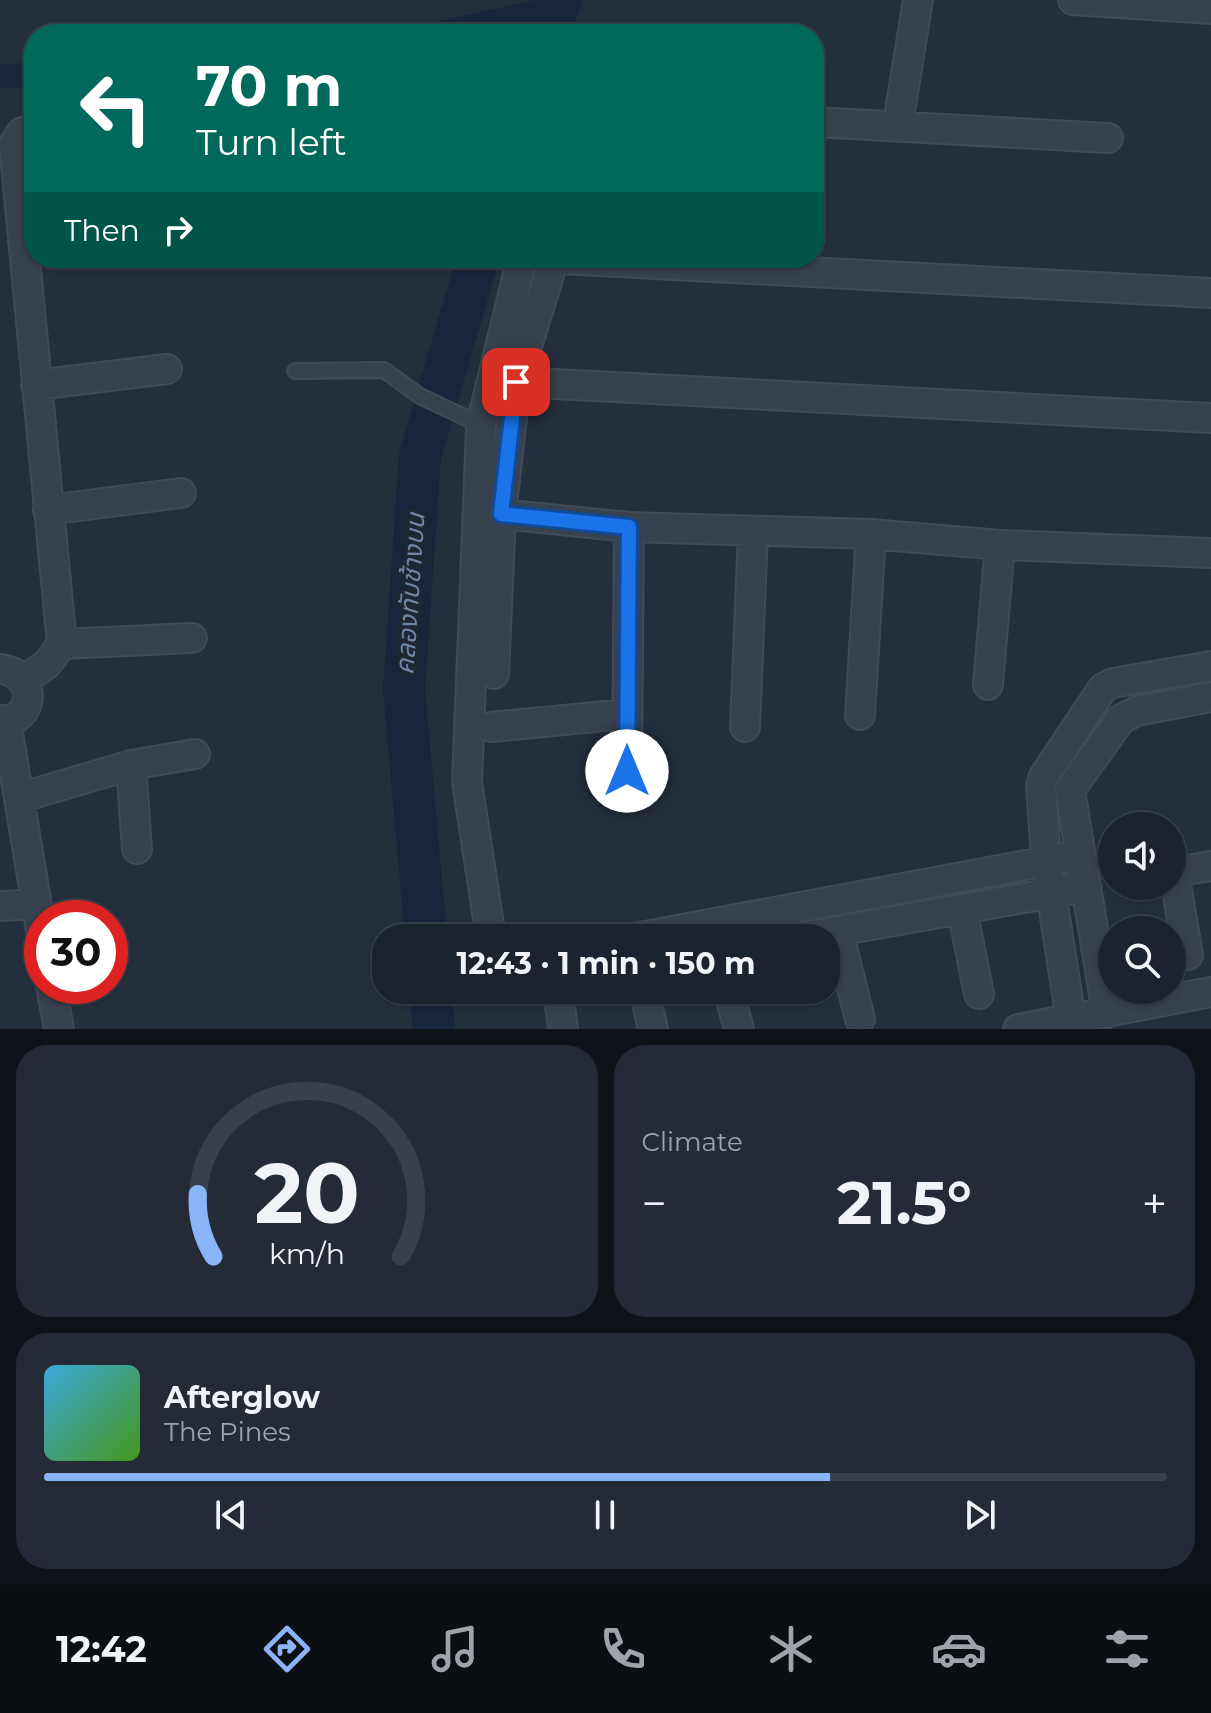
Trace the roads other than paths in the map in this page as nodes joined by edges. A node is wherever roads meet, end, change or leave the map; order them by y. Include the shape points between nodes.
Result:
1 (918, 0) edge
2 (1073, 0) edge
3 (1211, 9) edge
4 (824, 122) edge
5 (898, 124) junction
6 (24, 132) edge
7 (1108, 138) dead end
8 (24, 215) edge
9 (30, 268) edge
10 (519, 268) edge
11 (549, 268) edge
12 (732, 268) edge
13 (1211, 293) edge
14 (167, 369) dead end
15 (295, 371) dead end
16 (516, 382) junction
17 (36, 385) junction
18 (1211, 418) edge
19 (472, 422) junction
20 (181, 493) dead end
21 (48, 510) junction
22 (501, 514) junction
23 (629, 527) junction
24 (753, 531) junction
25 (871, 534) junction
26 (1000, 545) junction
27 (1211, 553) edge
28 (192, 638) dead end
29 (62, 644) junction
30 (1211, 666) edge
31 (12, 674) edge
32 (494, 674) dead end
33 (988, 685) dead end
34 (1211, 697) edge
35 (627, 714) junction
36 (860, 715) dead end
37 (3, 721) edge
38 (491, 727) dead end
39 (745, 727) dead end
40 (195, 754) dead end
41 (131, 765) junction
42 (627, 771) dead end
43 (19, 798) junction
44 (137, 849) dead end
45 (1079, 855) junction
46 (1046, 859) junction
47 (1211, 866) edge
48 (1085, 887) junction
49 (1051, 894) junction
50 (35, 900) edge
51 (24, 905) edge
52 (0, 906) edge
53 (962, 909) junction
54 (489, 924) edge
55 (708, 924) edge
56 (840, 931) edge
57 (840, 939) edge
58 (1188, 955) dead end
59 (1211, 992) edge
60 (979, 994) dead end
61 (54, 1004) edge
62 (560, 1004) edge
63 (647, 1004) edge
64 (732, 1004) edge
65 (1107, 1013) junction
66 (860, 1019) dead end
67 (1071, 1020) junction
68 (59, 1029) edge
69 (563, 1029) edge
70 (653, 1029) edge
71 (739, 1029) edge
72 (1018, 1029) edge

1 - 5 street
2 - 3 street
4 - 5 street
5 - 7 street
6 - 8 street via 14,144
9 - 17 street
10 - 19 street
11 - 16 street
12 - 13 street
14 - 17 street
15 - 19 lane via 384,370 420,396
16 - 18 street
16 - 22 street
17 - 21 street
19 - 54 street via 467,782
20 - 21 street
21 - 29 street
22 - 23 street
22 - 32 street
23 - 24 street
23 - 35 street
24 - 25 street
24 - 39 street
25 - 26 street
25 - 36 street
26 - 27 street
26 - 33 street
28 - 29 street
29 - 31 street via 47,664
30 - 46 street via 1103,688 1044,776
31 - 37 street via 29,692 27,705
34 - 45 street via 1137,711 1113,724 1070,790
35 - 38 street
35 - 42 street
37 - 43 street
40 - 41 street
41 - 43 street
41 - 44 street
43 - 50 street
45 - 46 street
45 - 48 street
46 - 49 street
46 - 55 street
47 - 58 street via 1174,872
48 - 49 street
48 - 65 street
49 - 53 street
49 - 67 street
51 - 52 street
53 - 56 street
53 - 60 street
57 - 66 street
59 - 65 street
61 - 68 street
62 - 69 street
63 - 70 street
64 - 71 street
65 - 67 street
67 - 72 street

